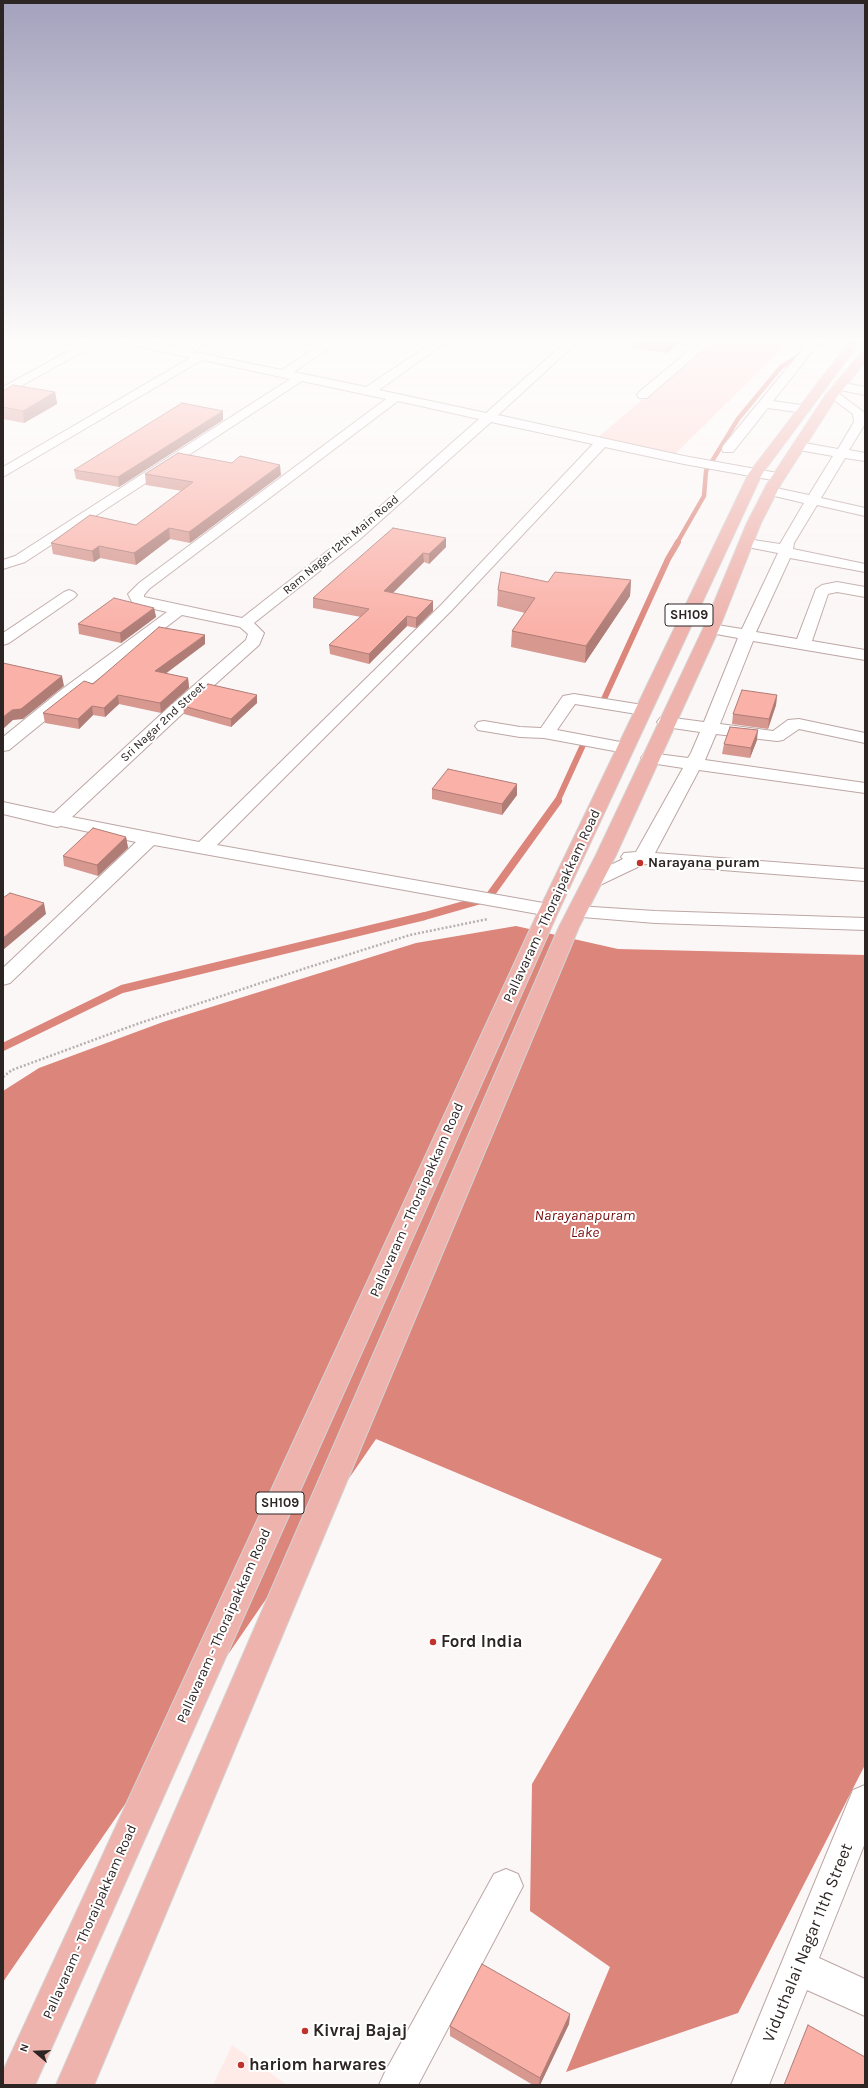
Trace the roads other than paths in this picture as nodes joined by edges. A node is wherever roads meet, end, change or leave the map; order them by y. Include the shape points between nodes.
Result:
1 (66, 435) edge
2 (210, 435) edge
3 (345, 435) edge
4 (469, 435) edge
5 (571, 435) edge
6 (739, 435) edge
7 (784, 435) edge
8 (806, 435) edge
9 (851, 435) edge
10 (602, 442) junction
11 (799, 446) junction
12 (728, 449) dead end
13 (840, 453) junction
14 (865, 457) edge
15 (3, 472) edge
16 (756, 473) junction
17 (775, 484) junction
18 (813, 499) junction
19 (865, 512) edge
20 (747, 543) junction
21 (786, 551) junction
22 (3, 565) edge
23 (865, 568) edge
24 (865, 592) edge
25 (69, 595) dead end
26 (179, 610) junction
27 (245, 623) junction
28 (713, 623) junction
29 (750, 628) junction
30 (805, 637) junction
31 (3, 640) edge
32 (865, 655) edge
33 (644, 710) junction
34 (666, 722) junction
35 (484, 726) dead end
36 (710, 728) junction
37 (544, 733) junction
38 (865, 738) edge
39 (3, 746) edge
40 (625, 748) junction
41 (650, 758) junction
42 (692, 764) junction
43 (865, 788) edge
44 (3, 808) edge
45 (57, 821) junction
46 (150, 839) junction
47 (204, 848) junction
48 (606, 855) junction
49 (643, 858) junction
50 (865, 875) edge
51 (593, 881) junction
52 (549, 910) junction
53 (577, 912) junction
54 (865, 924) edge
55 (3, 979) edge
56 (865, 1801) edge
57 (506, 1886) dead end
58 (798, 1967) junction
59 (865, 1998) edge
60 (16, 2085) edge
61 (75, 2085) edge
62 (398, 2085) edge
63 (750, 2085) edge

1 - 15 street
2 - 22 street via 20,559
3 - 26 street via 136,594 137,599 142,602
4 - 27 street, Ram Nagar 12th Main Road via 354,537
5 - 10 street
6 - 12 street
7 - 16 main road, Pallavaram - Thoraipakkam Road / SH109
8 - 11 main road, Pallavaram - Thoraipakkam Road / SH109
9 - 13 street
10 - 16 street
10 - 47 street via 448,607
11 - 13 street
11 - 17 main road, Pallavaram - Thoraipakkam Road / SH109
13 - 14 street
13 - 18 street
16 - 17 street
16 - 33 main road, Pallavaram - Thoraipakkam Road / SH109
17 - 18 street
17 - 20 main road, Pallavaram - Thoraipakkam Road / SH109 via 754,523
18 - 19 street
18 - 21 street via 787,543
20 - 21 street
20 - 28 main road, Pallavaram - Thoraipakkam Road / SH109
21 - 23 street via 794,555
21 - 29 street
24 - 30 street via 837,587 827,588 821,592
25 - 31 street
26 - 27 street
26 - 39 street via 67,694
27 - 45 street, Sri Nagar 2nd Street via 256,633 253,642
28 - 29 street
28 - 34 main road, Pallavaram - Thoraipakkam Road / SH109
29 - 30 street
29 - 36 street
30 - 32 street
33 - 37 street via 569,700 549,730
33 - 40 main road, Pallavaram - Thoraipakkam Road / SH109
34 - 36 street
34 - 41 main road, Pallavaram - Thoraipakkam Road / SH109
35 - 37 street
36 - 38 street via 777,736 794,724 799,724
36 - 42 street via 700,753
37 - 40 street
40 - 52 main road, Pallavaram - Thoraipakkam Road / SH109
41 - 42 street
41 - 48 main road, Pallavaram - Thoraipakkam Road / SH109
42 - 43 street
42 - 49 street
44 - 45 street
45 - 46 street
46 - 47 street
46 - 55 street
47 - 52 street via 454,893 494,910
48 - 49 street
48 - 51 main road, Pallavaram - Thoraipakkam Road / SH109
49 - 50 street
49 - 51 street
51 - 53 main road, Pallavaram - Thoraipakkam Road / SH109
52 - 60 main road, Pallavaram - Thoraipakkam Road / SH109
53 - 54 street
53 - 61 main road, Pallavaram - Thoraipakkam Road / SH109
56 - 58 street, Viduthalai Nagar 11th Street
57 - 62 street
58 - 59 street
58 - 63 street, Viduthalai Nagar 11th Street

